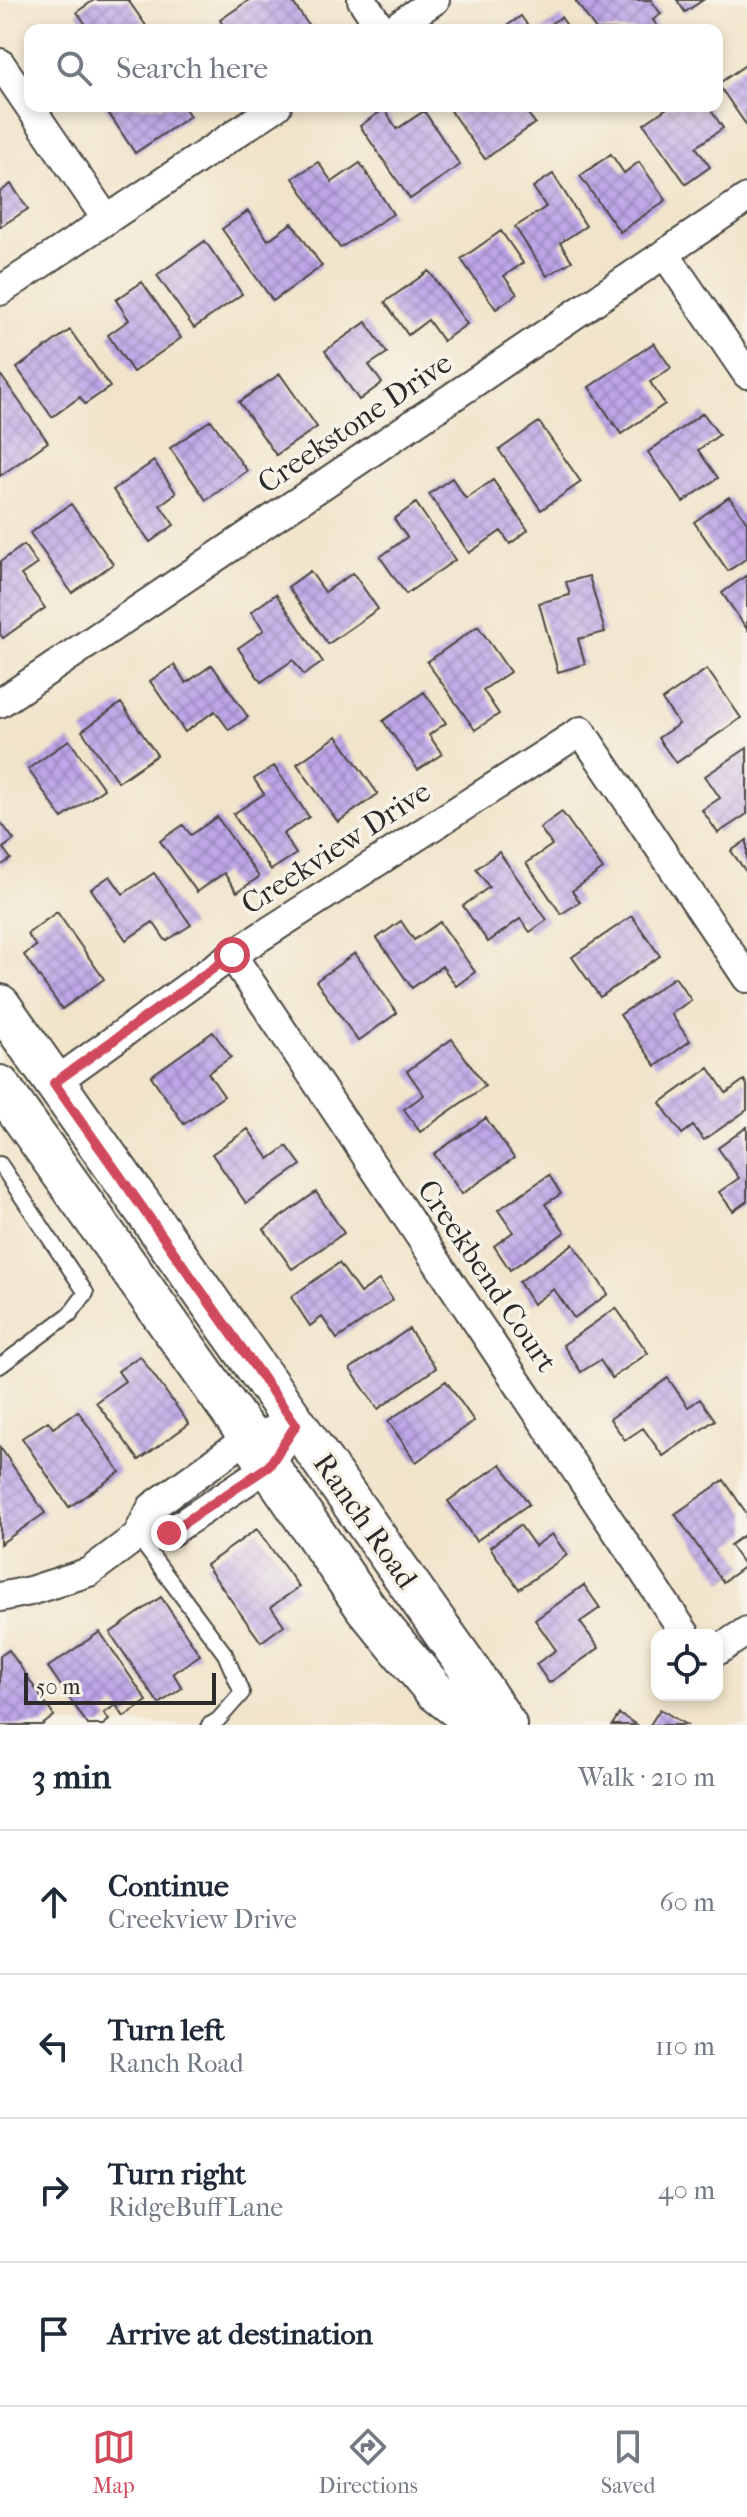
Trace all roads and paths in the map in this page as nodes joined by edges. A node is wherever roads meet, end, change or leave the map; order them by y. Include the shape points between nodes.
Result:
1 (362, 0) edge
2 (435, 0) edge
3 (378, 24) edge
4 (400, 24) edge
5 (0, 63) edge
6 (24, 98) edge
7 (33, 112) edge
8 (268, 112) edge
9 (747, 198) edge
10 (107, 220) junction
11 (665, 254) junction
12 (0, 291) edge
13 (747, 374) edge
14 (0, 703) edge
15 (232, 955) junction
16 (747, 978) edge
17 (0, 1005) edge
18 (54, 1083) junction
19 (0, 1086) edge
20 (0, 1164) edge
21 (0, 1366) edge
22 (296, 1425) junction
23 (259, 1452) junction
24 (137, 1536) junction
25 (0, 1597) edge
26 (682, 1629) edge
27 (747, 1631) edge
28 (723, 1647) edge
29 (209, 1725) edge
30 (479, 1725) edge
31 (506, 1725) edge

1 - 3 street
2 - 4 street
5 - 6 street
7 - 10 street
8 - 10 street
9 - 11 street, Creekstone Drive
10 - 12 street
11 - 13 street
11 - 14 street, Creekstone Drive
15 - 16 street, Creekview Drive via 581,731
15 - 18 street, Creekview Drive
15 - 26 street, Creekbend Court
17 - 18 main road, Ranch Road
18 - 22 main road, Ranch Road
19 - 23 main road, Ranch Road
20 - 21 lane via 86,1293 70,1314
22 - 23 street
22 - 31 main road, Ranch Road
23 - 24 street via 152,1507
23 - 30 main road, Ranch Road via 366,1608 434,1690
24 - 25 street via 89,1572
24 - 29 lane via 225,1654 242,1693
27 - 28 street

